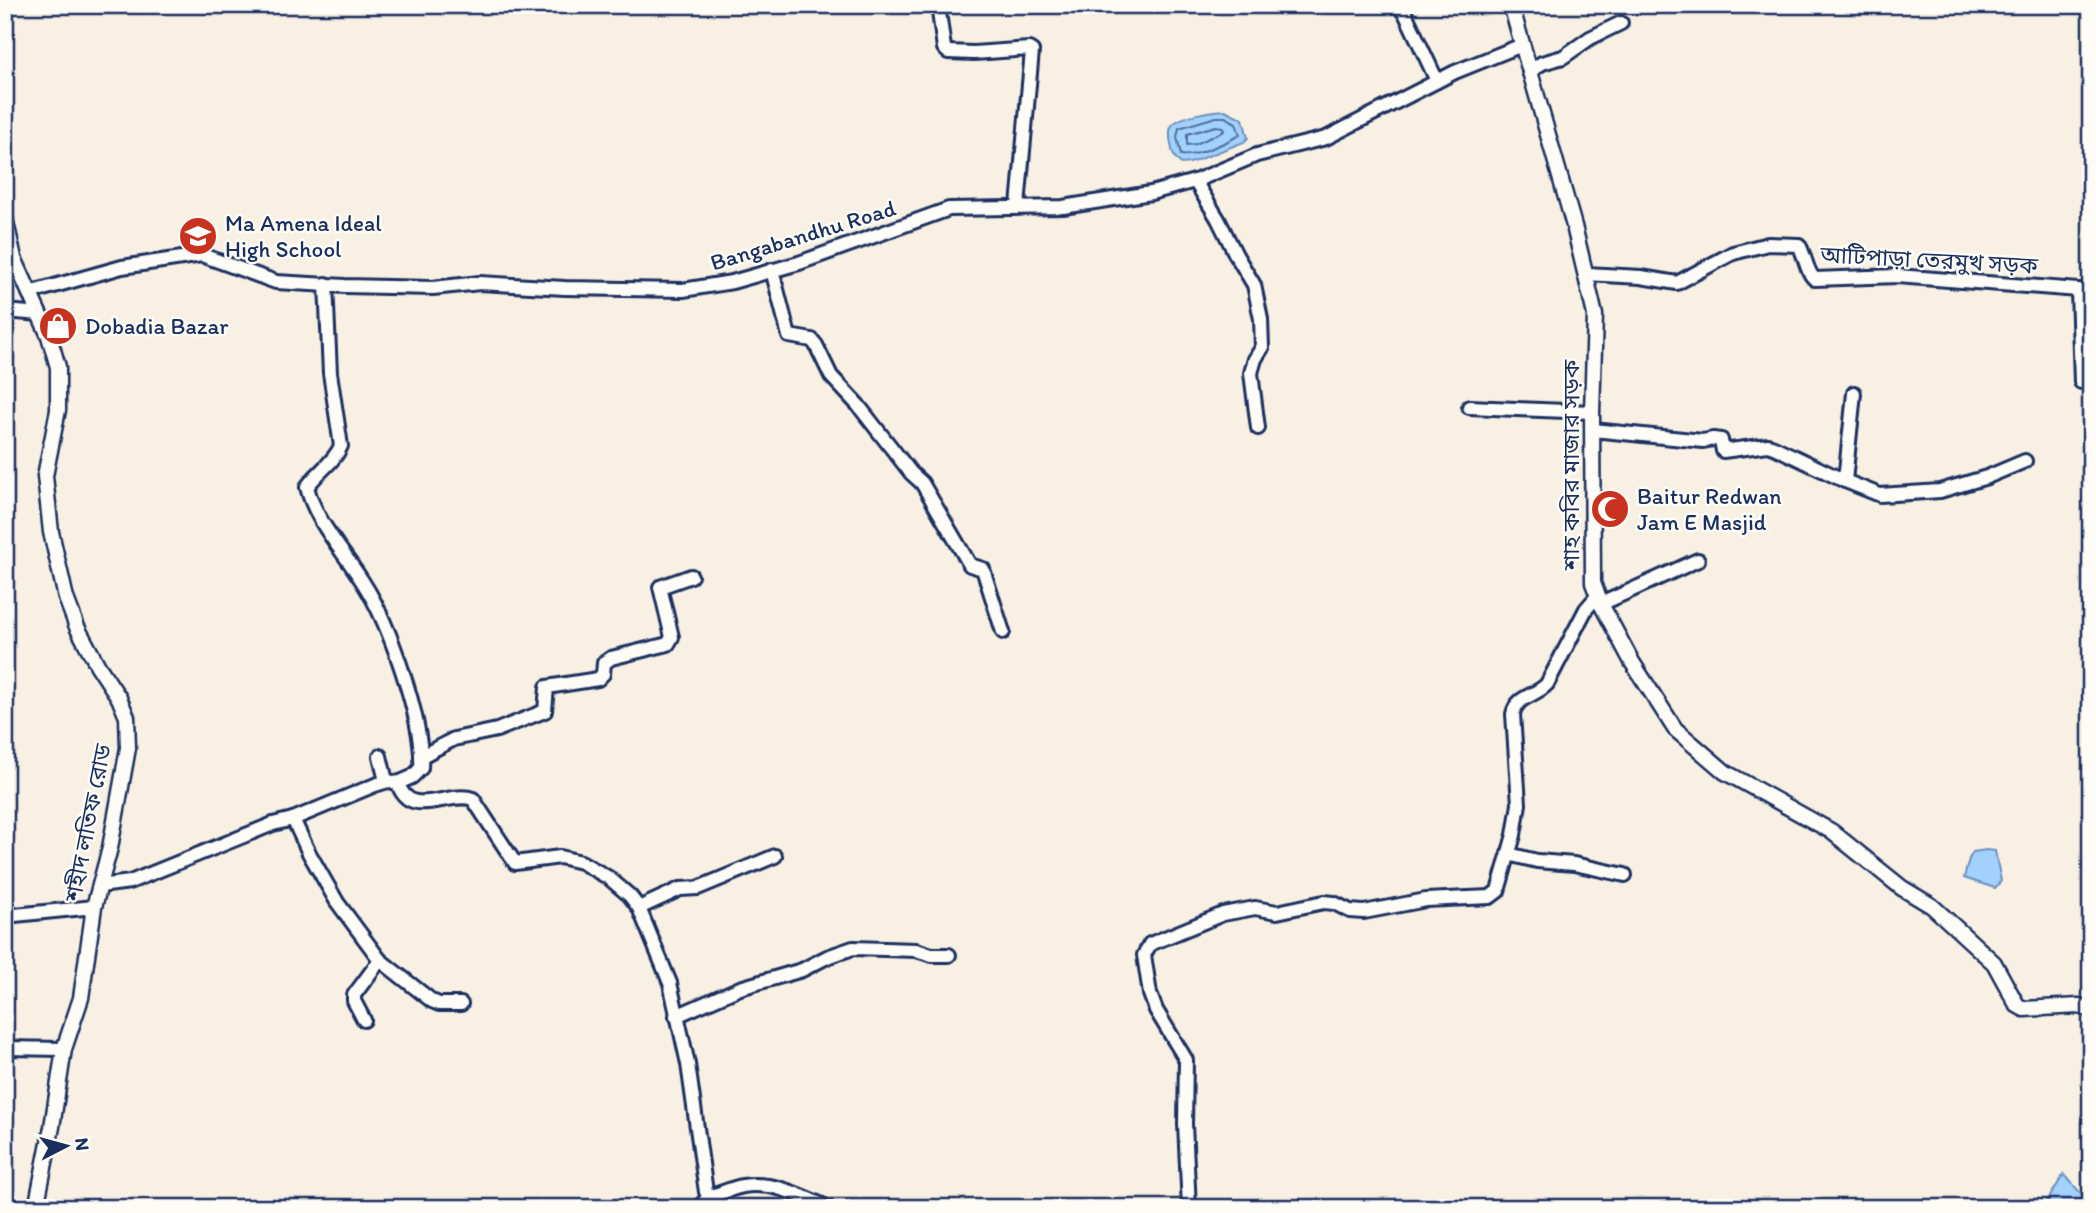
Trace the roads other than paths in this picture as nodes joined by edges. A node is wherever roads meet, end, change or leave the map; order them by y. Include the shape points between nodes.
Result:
1 (938, 5) edge
2 (1398, 5) edge
3 (1511, 5) edge
4 (1621, 23) dead end
5 (1522, 44) junction
6 (1529, 72) junction
7 (1437, 81) junction
8 (1195, 181) junction
9 (1018, 206) junction
10 (5, 218) edge
11 (772, 271) junction
12 (1586, 274) junction
13 (326, 284) junction
14 (2084, 290) edge
15 (29, 293) junction
16 (5, 311) edge
17 (40, 314) junction
18 (2081, 382) dead end
19 (1854, 393) dead end
20 (1469, 407) dead end
21 (1592, 412) junction
22 (1258, 428) dead end
23 (1593, 430) junction
24 (2025, 461) dead end
25 (1845, 481) junction
26 (1698, 560) dead end
27 (691, 576) dead end
28 (1599, 599) junction
29 (1003, 632) dead end
30 (380, 756) dead end
31 (422, 756) junction
32 (392, 782) junction
33 (293, 820) junction
34 (1508, 854) junction
35 (775, 856) dead end
36 (1625, 875) dead end
37 (100, 886) junction
38 (94, 907) junction
39 (639, 908) junction
40 (5, 916) edge
41 (949, 954) dead end
42 (380, 960) junction
43 (461, 1004) dead end
44 (2091, 1010) edge
45 (676, 1016) junction
46 (364, 1020) dead end
47 (5, 1048) edge
48 (64, 1049) junction
49 (710, 1196) junction
50 (36, 1208) edge
51 (698, 1208) edge
52 (830, 1208) edge
53 (1189, 1208) edge

1 - 9 street via 948,52 1032,51
2 - 7 street
3 - 5 street, শাহ কবির মাজার সড়ক
4 - 6 street
5 - 6 street, শাহ কবির মাজার সড়ক
5 - 7 street, Bangabandhu Road
6 - 12 street, শাহ কবির মাজার সড়ক
7 - 8 street, Bangabandhu Road via 1326,138 1257,155
8 - 9 street, Bangabandhu Road via 1110,201
8 - 22 street via 1254,285 1262,348 1251,373
9 - 11 street, Bangabandhu Road via 949,209
10 - 15 street, শহীদ লতিফ রোড via 13,258
11 - 13 street, Bangabandhu Road via 683,290 480,283 433,288
11 - 29 street via 789,336 812,340 831,376 922,483 970,565 983,569
12 - 14 street, আটিপাড়া তেরমুখ সড়ক via 1677,283 1732,253 1768,244 1799,245 1815,279 1897,276
12 - 21 street, শাহ কবির মাজার সড়ক via 1595,315
13 - 15 street, Bangabandhu Road via 276,282 202,255 122,267
13 - 31 street via 330,373 341,446 307,487 311,504 366,587 390,635
14 - 18 street
15 - 17 street, শহীদ লতিফ রোড
16 - 17 street
17 - 37 street, শহীদ লতিফ রোড via 58,368 58,410 45,476 51,531 77,627 127,717 128,748
19 - 25 street
20 - 21 street
21 - 23 street, শাহ কবির মাজার সড়ক
23 - 25 street via 1721,440 1723,451 1768,445
23 - 28 street, শাহ কবির মাজার সড়ক via 1593,583
24 - 25 street via 1940,491 1880,495
26 - 28 street
27 - 31 street via 660,587 673,638 668,644 611,658 598,679 547,687 545,711 497,730 454,739
28 - 34 street via 1586,609 1547,684 1515,705 1519,804
28 - 44 street, শাহ কবির মাজার সড়ক via 1675,729 1725,772 1831,831 1932,906 1994,962 2017,1005 2024,1009 2078,1006
30 - 32 street
31 - 32 street via 421,768 412,777
32 - 33 street
32 - 39 street via 419,803 464,796 474,799 515,863 561,857 581,862 609,878
33 - 37 street via 130,882
33 - 42 street via 337,902
34 - 36 street
34 - 53 street via 1498,891 1490,897 1426,900 1363,912 1324,902 1277,912 1255,908 1223,914 1150,944 1144,955 1150,994 1186,1059
35 - 39 street
37 - 38 street, শহীদ লতিফ রোড
38 - 40 street
38 - 48 street, শহীদ লতিফ রোড via 81,998
39 - 45 street via 670,983
41 - 45 street via 853,948
42 - 43 street via 432,1002
42 - 46 street via 354,995
45 - 49 street via 688,1064 702,1173
47 - 48 street
48 - 50 street, শহীদ লতিফ রোড
49 - 51 street
49 - 52 street via 758,1184 782,1188

